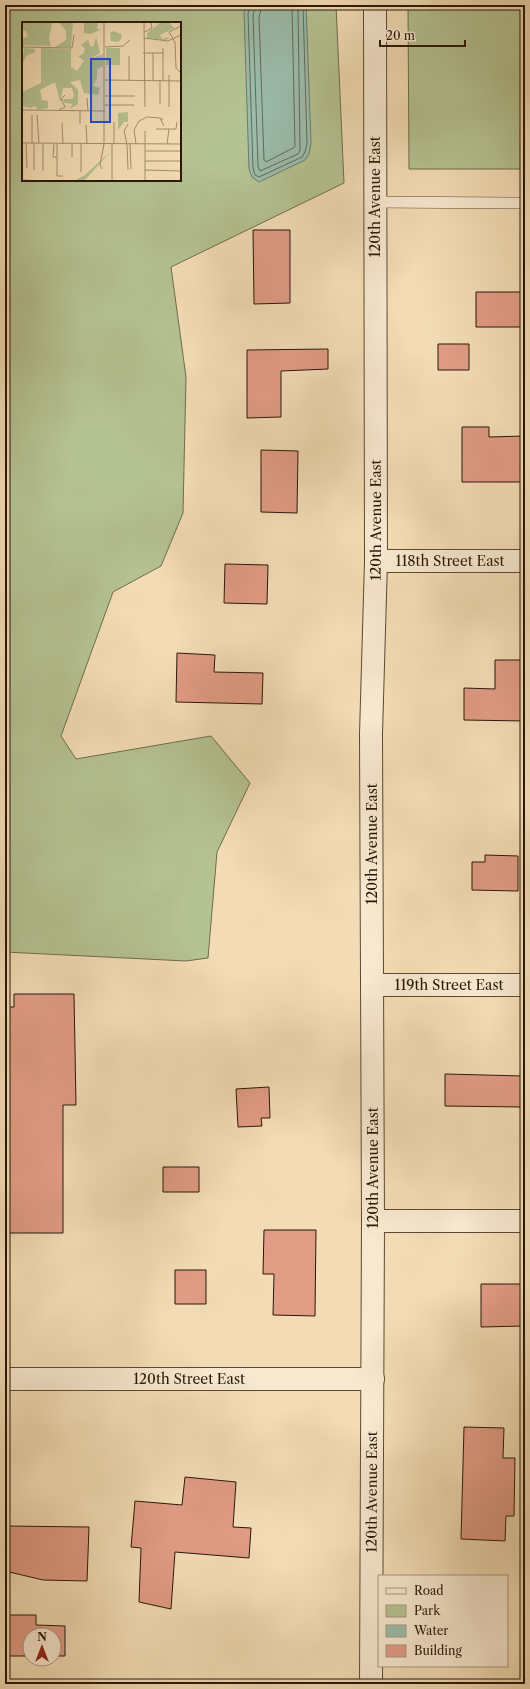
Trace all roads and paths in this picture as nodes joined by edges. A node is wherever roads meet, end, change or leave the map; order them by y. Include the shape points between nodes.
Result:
1 (375, 5) edge
2 (375, 202) junction
3 (525, 203) edge
4 (376, 561) junction
5 (525, 561) edge
6 (372, 985) junction
7 (525, 986) edge
8 (373, 1221) junction
9 (525, 1221) edge
10 (5, 1379) edge
11 (373, 1379) junction
12 (371, 1684) edge

1 - 2 street, 120th Avenue East
2 - 3 lane
2 - 4 street, 120th Avenue East
4 - 5 street, 118th Street East
4 - 6 street, 120th Avenue East via 371,734
6 - 7 street, 119th Street East
6 - 8 street, 120th Avenue East
8 - 9 street
8 - 11 street, 120th Avenue East
10 - 11 street, 120th Street East
11 - 12 street, 120th Avenue East

